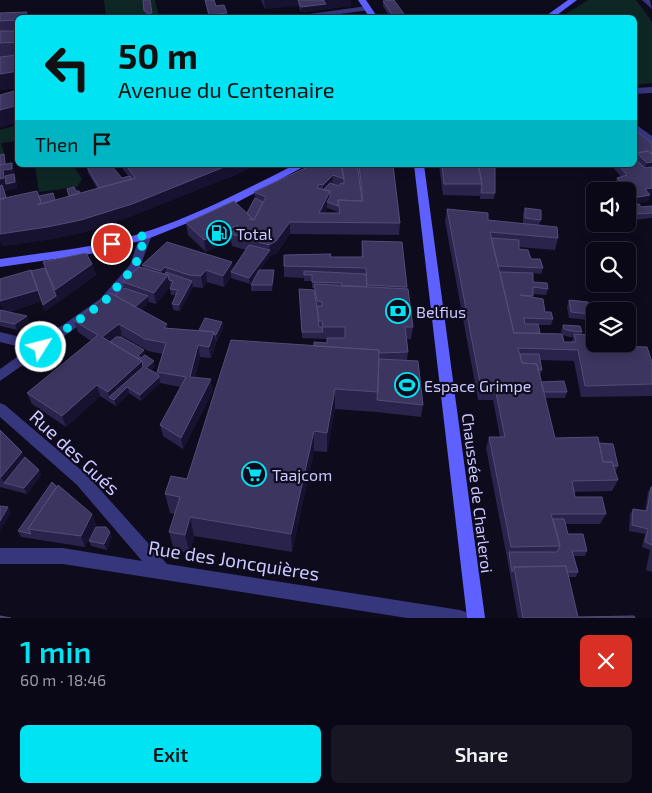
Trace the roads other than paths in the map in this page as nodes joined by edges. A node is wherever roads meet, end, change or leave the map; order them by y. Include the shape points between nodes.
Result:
1 (362, 0) edge
2 (573, 0) edge
3 (646, 0) edge
4 (652, 7) edge
5 (367, 8) junction
6 (309, 15) edge
7 (372, 15) edge
8 (551, 15) edge
9 (652, 90) edge
10 (637, 91) edge
11 (637, 128) edge
12 (652, 141) edge
13 (298, 167) edge
14 (419, 167) edge
15 (146, 235) junction
16 (0, 263) edge
17 (0, 337) edge
18 (41, 347) junction
19 (0, 376) edge
20 (0, 409) edge
21 (0, 556) edge
22 (161, 570) junction
23 (460, 618) edge
24 (476, 618) edge

1 - 5 main road
2 - 8 main road
3 - 4 street
5 - 6 street
5 - 7 main road
9 - 10 street
11 - 12 street
13 - 15 main road via 226,204
14 - 24 main road, Chaussée de Charleroi
15 - 16 main road via 96,249
15 - 18 street via 135,266 104,302
17 - 18 street
18 - 19 street
20 - 22 street, Rue des Gués via 82,480
21 - 22 street, Rue des Joncquières via 62,556
22 - 23 street, Rue des Joncquières

